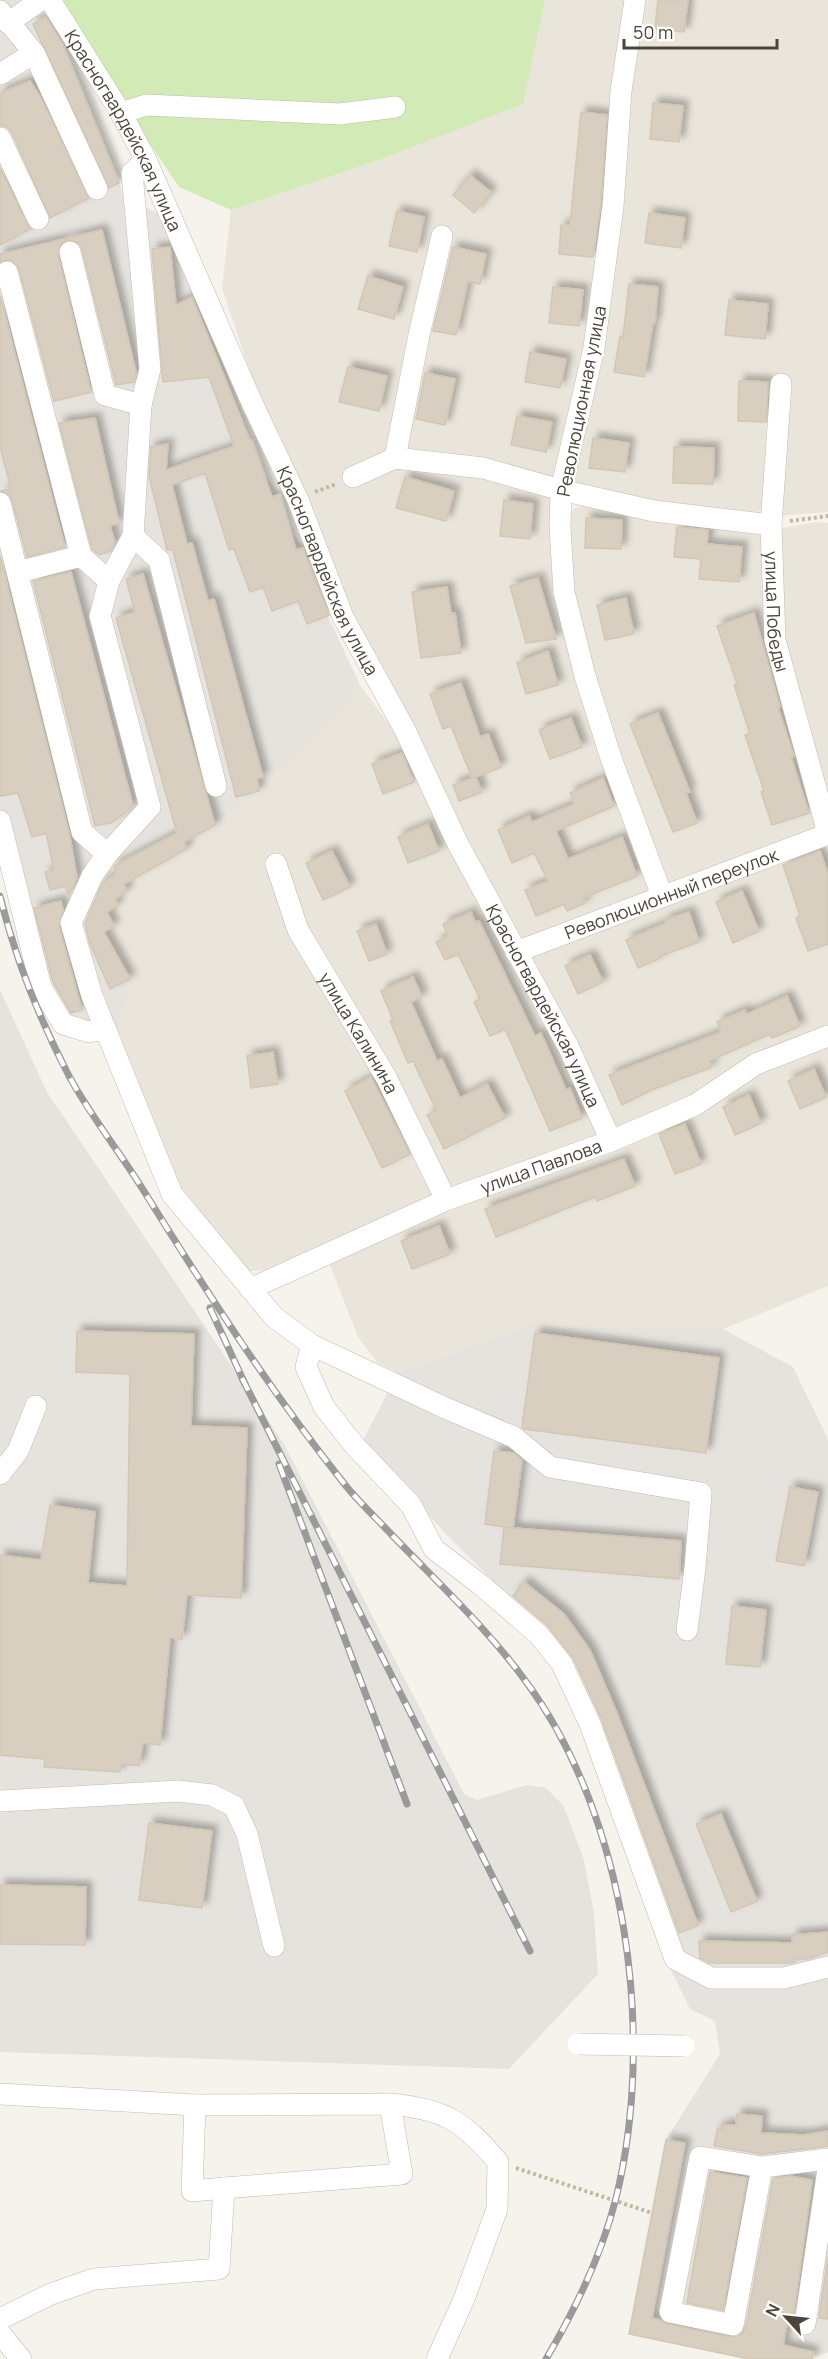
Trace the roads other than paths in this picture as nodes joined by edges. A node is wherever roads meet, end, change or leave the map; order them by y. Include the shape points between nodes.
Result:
1 (42, 0) edge
2 (50, 0) edge
3 (635, 0) edge
4 (4, 17) edge
5 (34, 53) junction
6 (0, 74) edge
7 (395, 106) dead end
8 (121, 113) junction
9 (0, 138) edge
10 (146, 160) junction
11 (97, 189) dead end
12 (38, 219) dead end
13 (442, 236) dead end
14 (70, 252) dead end
15 (7, 272) dead end
16 (781, 384) dead end
17 (141, 405) junction
18 (395, 458) junction
19 (353, 477) road end
20 (561, 490) junction
21 (0, 503) edge
22 (771, 525) junction
23 (133, 536) junction
24 (81, 556) junction
25 (18, 572) junction
26 (110, 581) junction
27 (216, 786) dead end
28 (0, 821) edge
29 (828, 833) edge
30 (107, 854) junction
31 (276, 864) dead end
32 (662, 896) junction
33 (516, 952) junction
34 (106, 1029) junction
35 (828, 1036) edge
36 (610, 1141) junction
37 (446, 1200) junction
38 (250, 1289) junction
39 (312, 1345) junction
40 (36, 1406) dead end
41 (0, 1474) edge
42 (687, 1630) dead end
43 (0, 1801) edge
44 (274, 1946) dead end
45 (828, 1966) edge
46 (578, 2044) dead end
47 (684, 2046) dead end
48 (0, 2094) edge
49 (195, 2104) junction
50 (390, 2104) junction
51 (828, 2159) edge
52 (762, 2167) junction
53 (828, 2169) edge
54 (224, 2188) junction
55 (0, 2319) edge
56 (805, 2324) dead end
57 (0, 2333) edge
58 (21, 2359) edge
59 (438, 2359) edge

1 - 4 street
2 - 8 street, Красногвардейская улица
3 - 20 street, Революционная улица via 621,91 613,206 594,348
4 - 5 street
5 - 6 street
5 - 11 street
7 - 8 street via 340,114 146,105
8 - 10 street, Красногвардейская улица
9 - 12 street
10 - 17 street via 132,172 150,369
10 - 33 street, Красногвардейская улица via 298,500 343,617 405,730 458,844
13 - 18 street
14 - 17 street via 105,395
15 - 24 street
16 - 22 street, улица Победы
17 - 23 street
18 - 19 street
18 - 20 street via 483,468
20 - 22 street via 654,512
20 - 32 street, Революционная улица via 564,592 610,758
21 - 25 street
22 - 29 street, улица Победы via 775,640
23 - 26 street
23 - 27 street via 159,560
24 - 25 street
24 - 26 street
25 - 30 street via 82,832
26 - 30 street via 100,616 150,807
28 - 34 street via 41,987 63,1024 89,1032
29 - 32 street, Революционный переулок
30 - 34 street via 70,923
31 - 37 street, улица Калинина via 298,930 386,1077
32 - 33 street, Революционный переулок
33 - 36 street, Красногвардейская улица via 569,1048
34 - 38 street via 172,1194
35 - 36 street, улица Павлова via 756,1064 695,1105
36 - 37 street, улица Павлова
37 - 38 street, улица Павлова
38 - 39 street via 274,1317
39 - 42 street via 514,1437 550,1467 701,1493
39 - 45 street via 306,1367 324,1407 411,1505 434,1550 539,1635 562,1664 590,1724 675,1959 711,1978 784,1978
40 - 41 street via 18,1451
43 - 44 street via 178,1791 212,1795 234,1806 247,1834
46 - 47 street, bridge
48 - 49 street
49 - 50 street
49 - 54 street via 192,2191
50 - 54 street via 402,2174
50 - 59 street via 420,2107 446,2116 475,2134 498,2162 496,2209
51 - 52 street
52 - 52 street via 700,2157 670,2312 733,2325
53 - 56 street
54 - 55 street via 219,2269 94,2279 51,2294
57 - 58 street

